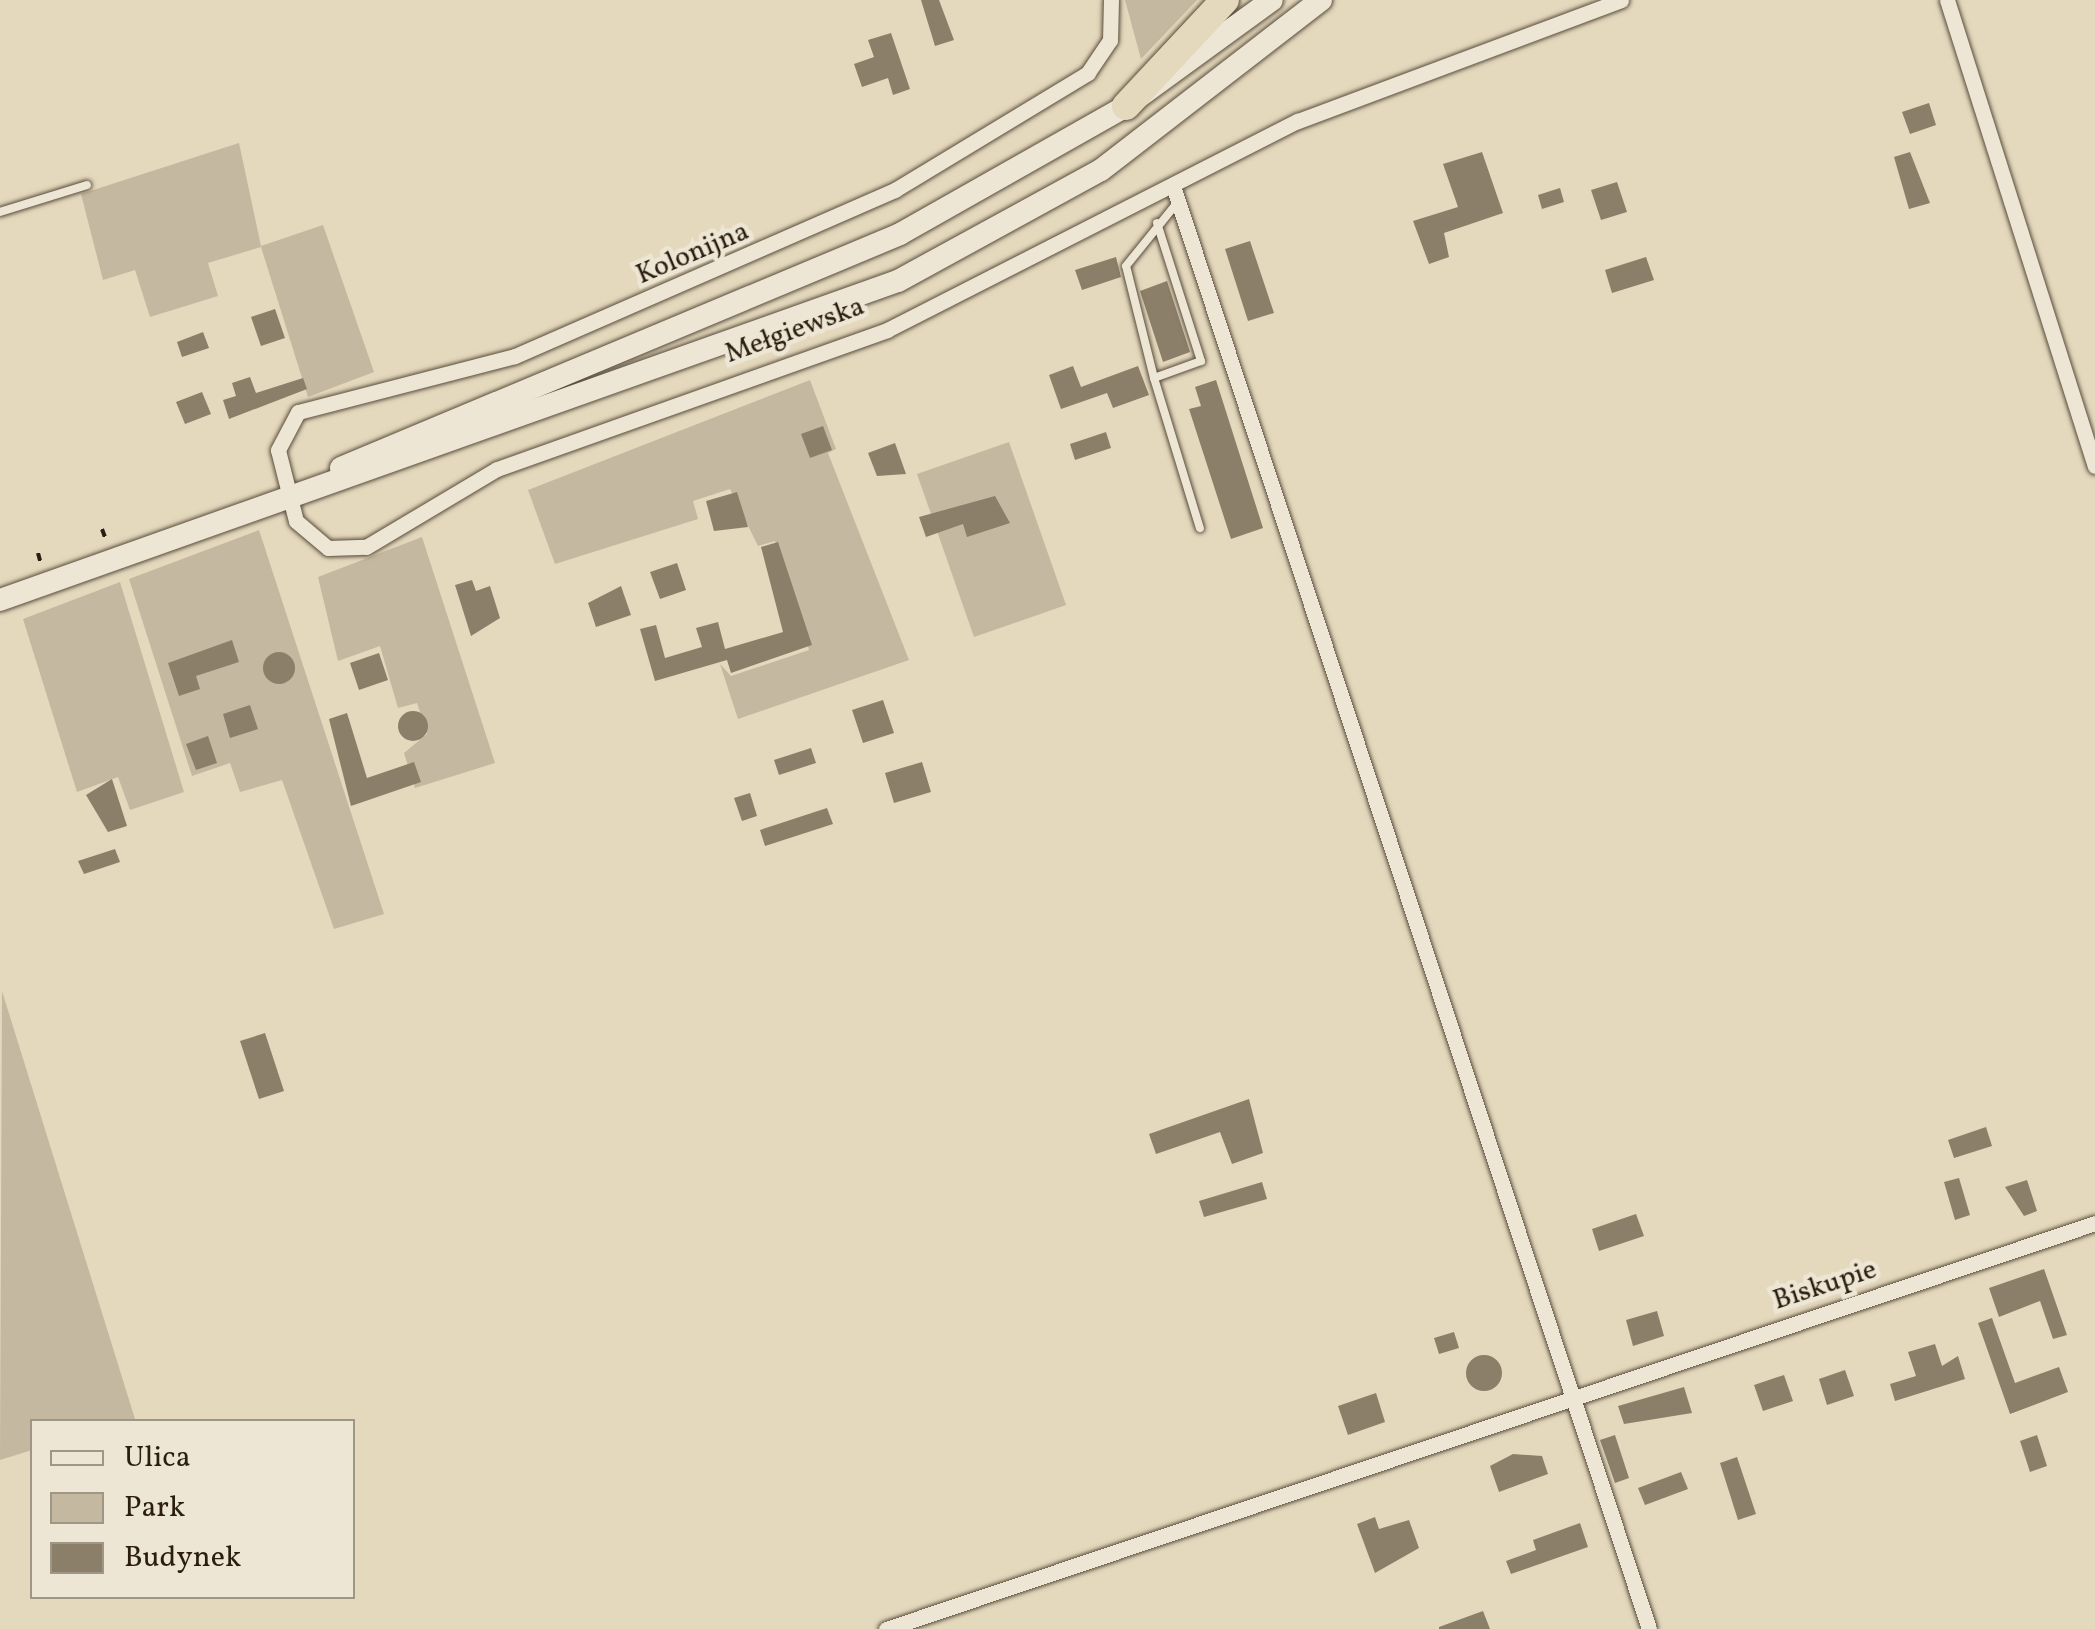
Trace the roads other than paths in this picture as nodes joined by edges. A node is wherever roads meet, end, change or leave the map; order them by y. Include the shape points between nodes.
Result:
1 (1111, 0) edge
2 (1225, 0) edge
3 (1272, 0) edge
4 (1321, 0) edge
5 (1622, 0) edge
6 (1947, 0) edge
7 (1126, 106) junction
8 (86, 184) dead end
9 (1176, 193) junction
10 (0, 212) edge
11 (1157, 224) junction
12 (1154, 378) junction
13 (2095, 466) edge
14 (285, 495) junction
15 (1200, 528) dead end
16 (0, 600) edge
17 (2095, 1223) edge
18 (1572, 1397) junction
19 (886, 1629) edge
20 (1650, 1629) edge

1 - 14 street, Kolonijna via 1110,40 1088,73 894,190 514,356 298,412 279,436
2 - 7 highway
3 - 7 main road
4 - 14 main road via 1140,144 926,268 780,330
5 - 9 street, Mełgiewska via 1298,120
6 - 13 street
7 - 14 main road via 900,234
8 - 10 lane
9 - 11 lane
9 - 14 street, Mełgiewska via 887,330 497,469 366,547 314,541
9 - 18 street
11 - 12 lane via 1126,266
11 - 12 lane via 1201,361
12 - 15 lane
14 - 16 main road
17 - 18 street, Biskupie
18 - 19 street, Biskupie
18 - 20 street

